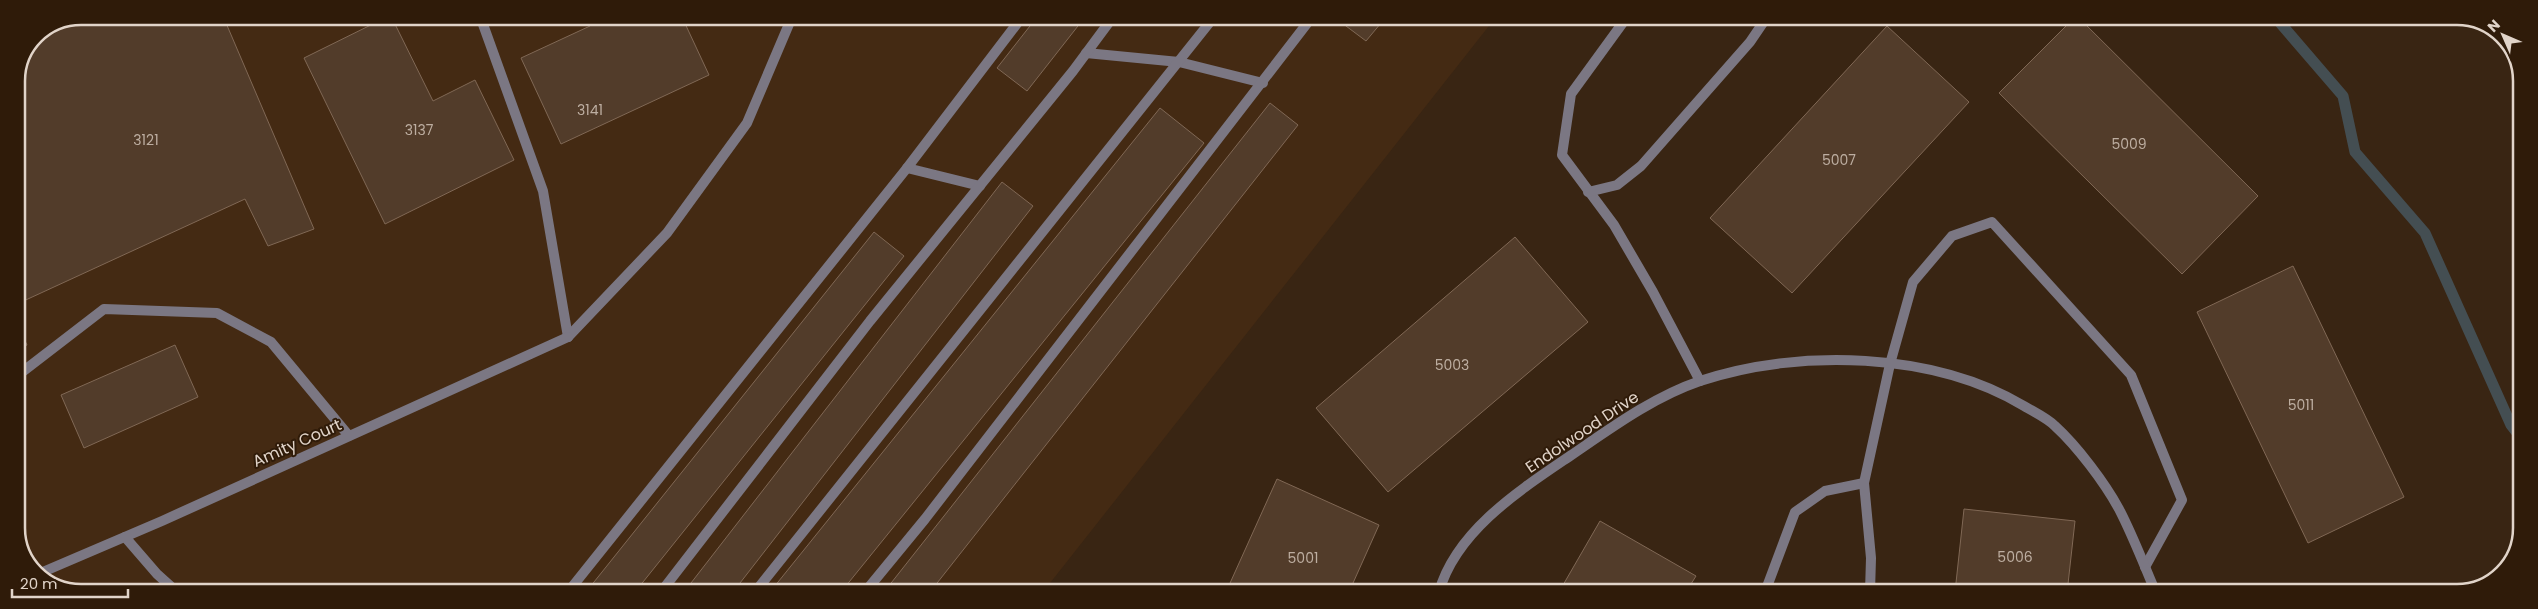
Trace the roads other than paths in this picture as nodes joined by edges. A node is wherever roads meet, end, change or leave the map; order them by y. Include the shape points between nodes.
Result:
1 (483, 25) edge
2 (789, 25) edge
3 (1016, 25) edge
4 (1107, 25) edge
5 (1208, 25) edge
6 (1306, 25) edge
7 (1621, 25) edge
8 (1762, 25) edge
9 (1086, 53) junction
10 (1179, 62) junction
11 (1263, 83) junction
12 (906, 168) junction
13 (980, 186) junction
14 (1588, 192) junction
15 (568, 337) junction
16 (1890, 364) junction
17 (25, 370) edge
18 (1700, 381) junction
19 (349, 436) junction
20 (1864, 483) junction
21 (125, 537) junction
22 (2145, 567) junction
23 (46, 571) edge
24 (169, 584) edge
25 (574, 584) edge
26 (667, 584) edge
27 (761, 584) edge
28 (872, 584) edge
29 (1443, 584) edge
30 (1768, 584) edge
31 (1870, 584) edge
32 (2152, 584) edge

1 - 15 street via 543,191
2 - 15 street via 747,123 666,233
3 - 12 street
4 - 9 street
5 - 10 street
6 - 11 street
7 - 14 street via 1571,94 1562,155
8 - 14 street via 1641,166 1616,185
9 - 10 street
9 - 13 street
10 - 11 street
10 - 27 street
11 - 28 street via 932,511
12 - 13 street
12 - 25 street
13 - 26 street via 870,321
14 - 18 street via 1614,225 1654,292
15 - 19 street, Amity Court
16 - 18 street, Endolwood Drive via 1833,358 1744,370
16 - 20 street
16 - 22 street, Endolwood Drive via 1920,367 1983,385 2008,396 2053,424 2076,448 2118,508
16 - 22 street via 1913,282 1952,236 1992,222 2131,375 2182,500
17 - 19 street via 104,309 217,313 271,342
18 - 29 street, Endolwood Drive via 1619,422 1500,508 1455,557
19 - 21 street, Amity Court
20 - 30 street via 1825,491 1795,512
20 - 31 street
21 - 23 street, Amity Court
21 - 24 street
22 - 32 street, Endolwood Drive

